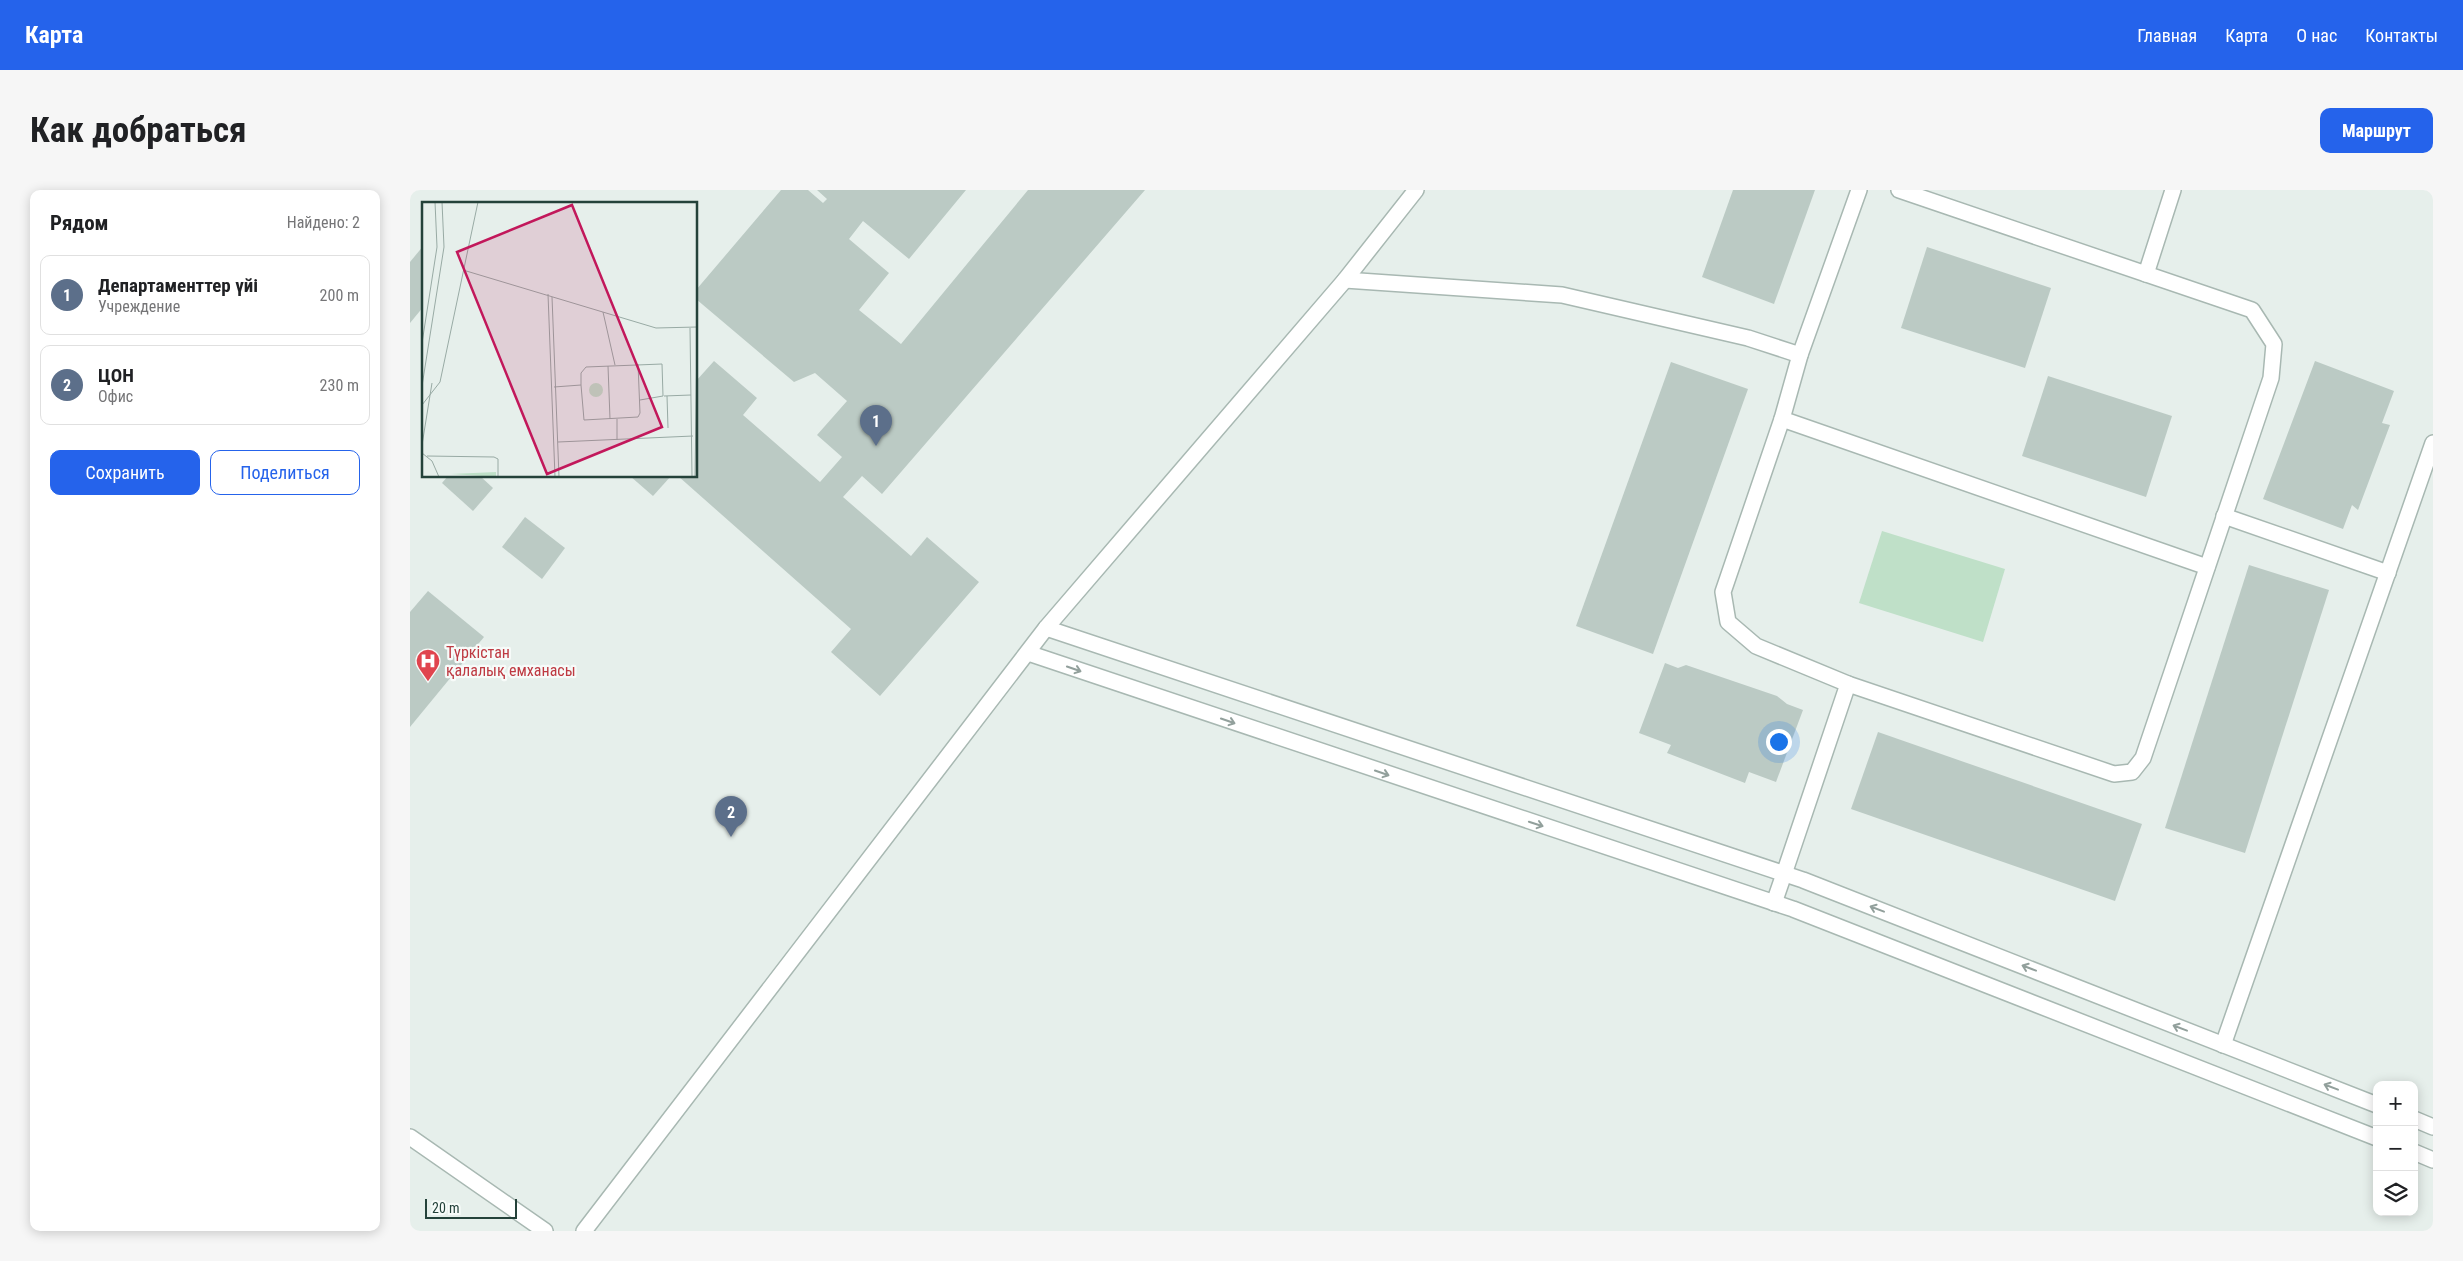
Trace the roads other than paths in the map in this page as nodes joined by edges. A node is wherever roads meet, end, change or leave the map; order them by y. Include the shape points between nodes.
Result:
1 (1416, 190) edge
2 (1859, 190) edge
3 (1900, 190) edge
4 (2173, 190) edge
5 (2146, 274) junction
6 (1344, 280) junction
7 (1800, 355) junction
8 (1782, 419) junction
9 (2433, 443) edge
10 (2224, 516) junction
11 (2207, 567) junction
12 (2388, 573) junction
13 (1046, 628) junction
14 (1028, 653) junction
15 (1848, 684) junction
16 (1784, 874) junction
17 (1774, 903) junction
18 (2223, 1045) junction
19 (2373, 1103) edge
20 (2418, 1121) edge
21 (2433, 1127) edge
22 (2373, 1136) edge
23 (410, 1137) edge
24 (2418, 1154) edge
25 (2433, 1160) edge
26 (545, 1231) edge
27 (584, 1231) edge

1 - 6 street
2 - 7 street
3 - 5 street
4 - 5 street
5 - 10 street via 2252,310 2274,344 2271,378
6 - 7 street via 1562,295 1748,338
6 - 13 street
7 - 8 street
8 - 11 street
8 - 15 street via 1724,592 1728,622 1756,646
9 - 12 street
10 - 11 street
10 - 12 street
11 - 15 street via 2143,758 2132,772 2114,774
12 - 18 street
13 - 14 street
13 - 16 street
14 -> 17 street
14 - 27 street
15 - 16 street
16 - 17 street
18 -> 16 street
17 - 22 street
19 -> 18 street
20 - 21 street
23 - 26 street
24 - 25 street

